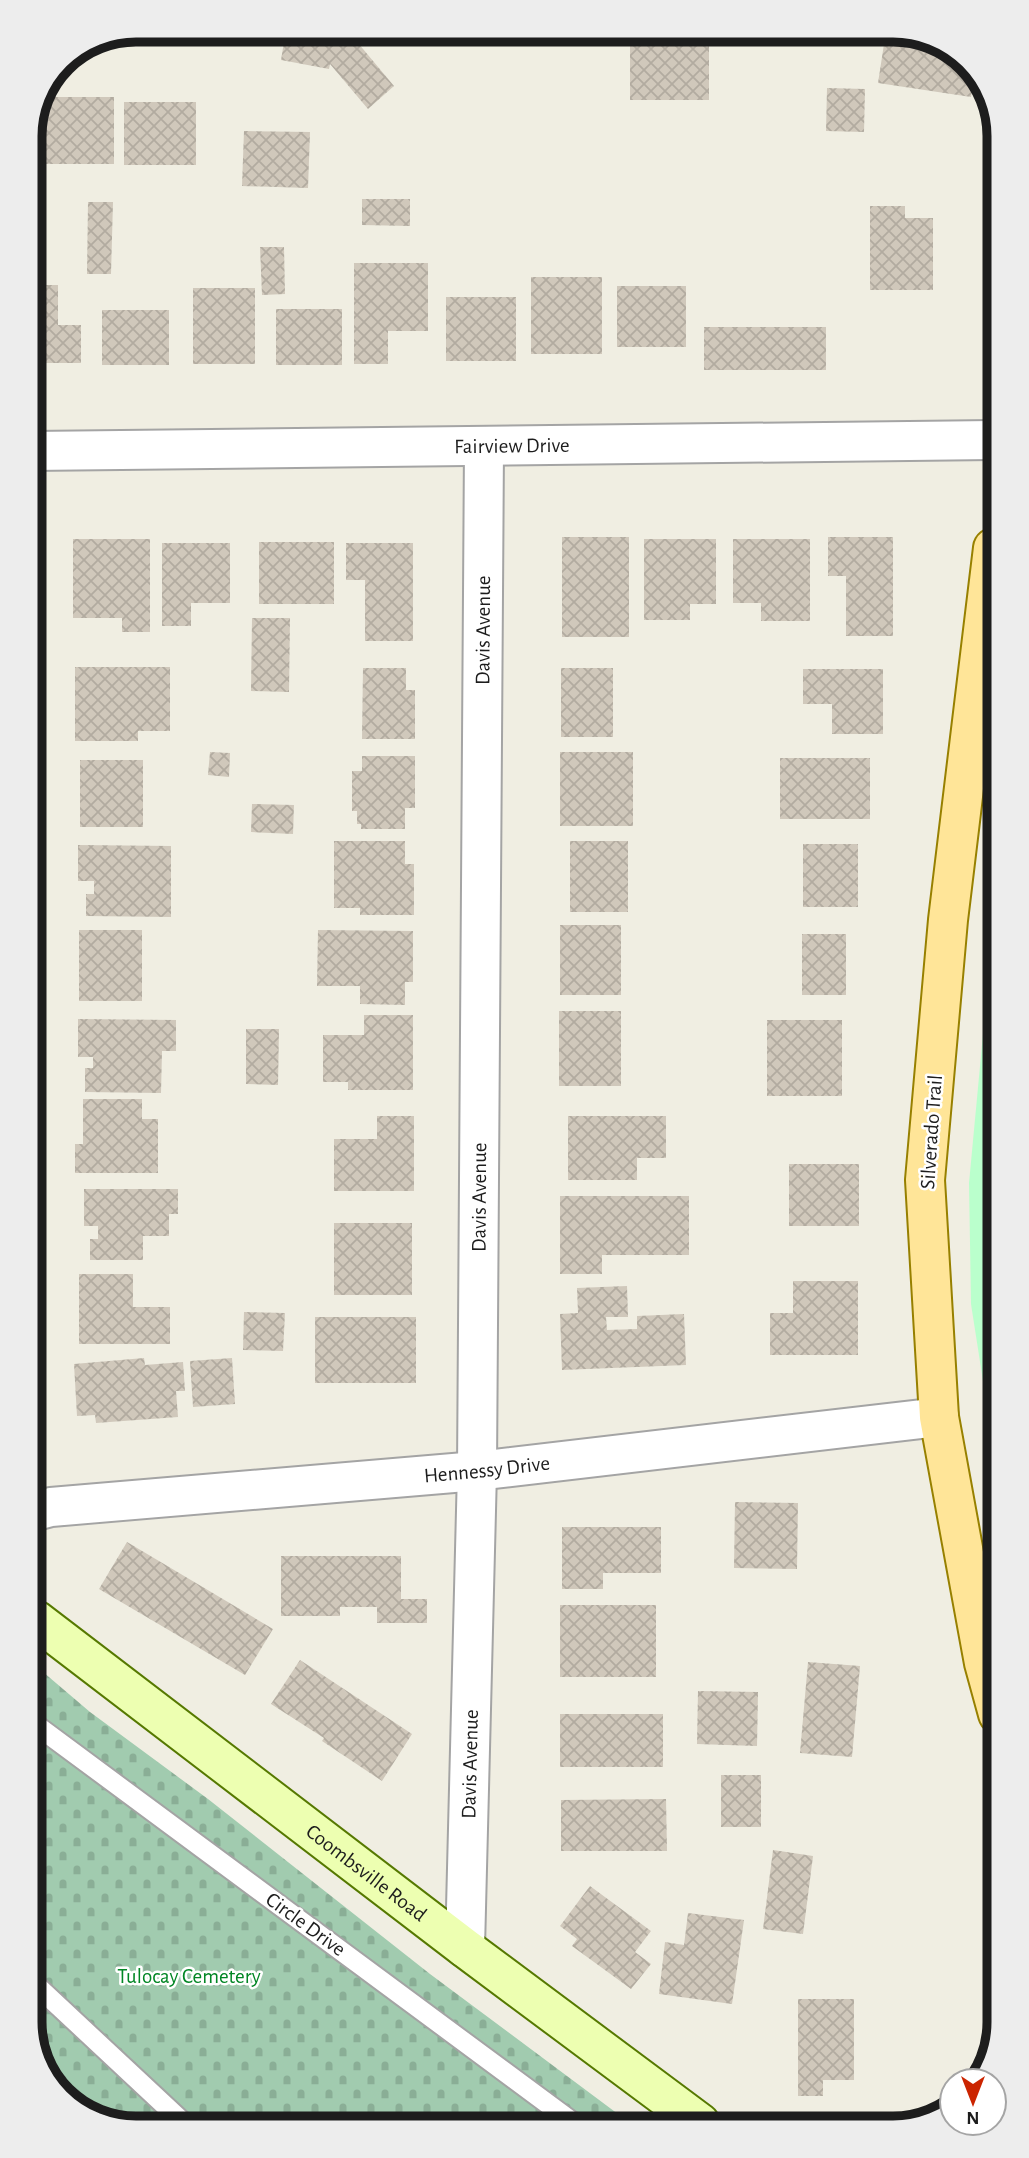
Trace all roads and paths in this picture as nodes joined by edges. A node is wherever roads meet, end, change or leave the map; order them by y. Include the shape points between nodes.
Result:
1 (987, 440) edge
2 (484, 447) junction
3 (42, 451) edge
4 (987, 598) edge
5 (939, 1417) junction
6 (477, 1471) junction
7 (42, 1509) edge
8 (42, 1625) edge
9 (987, 1674) edge
10 (42, 1729) edge
11 (465, 1948) junction
12 (42, 1991) edge
13 (176, 2116) edge
14 (564, 2116) edge
15 (691, 2116) edge

1 - 2 street, Fairview Drive
2 - 3 street, Fairview Drive
2 - 6 street, Davis Avenue
4 - 5 main road, Silverado Trail via 948,920 925,1181
5 - 6 street, Hennessy Drive
5 - 9 main road, Silverado Trail
6 - 7 street, Hennessy Drive
6 - 11 street, Davis Avenue
8 - 11 street, Coombsville Road
10 - 14 lane, Circle Drive
11 - 15 street, Coombsville Road
12 - 13 lane

